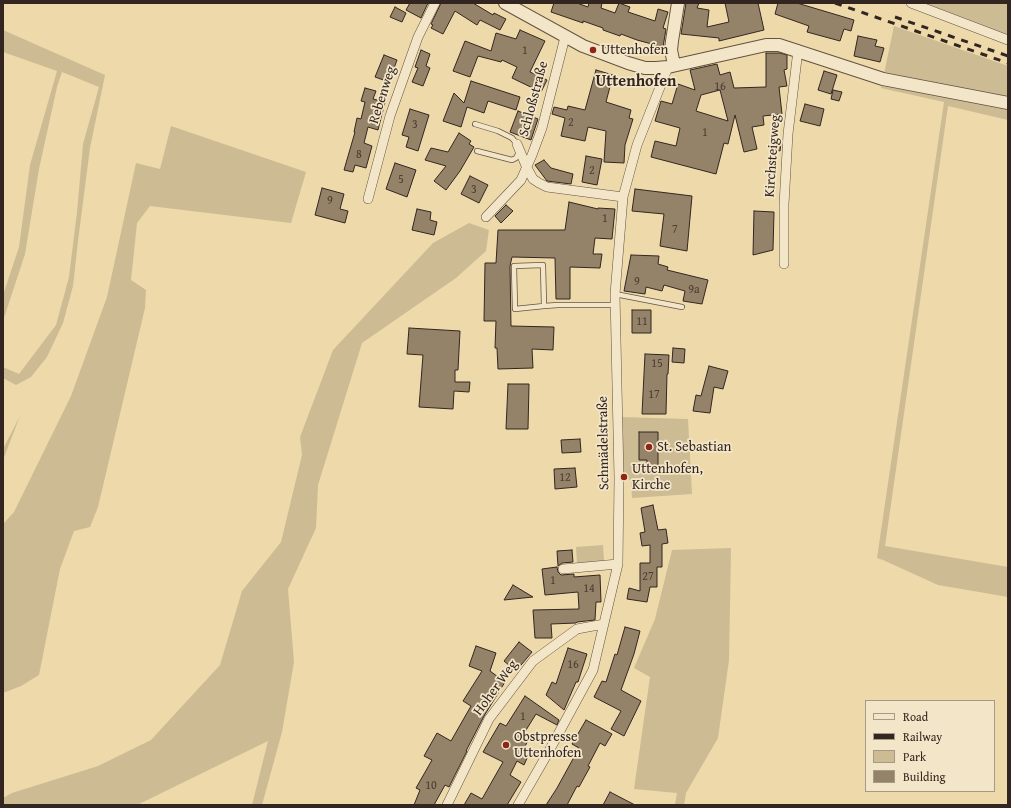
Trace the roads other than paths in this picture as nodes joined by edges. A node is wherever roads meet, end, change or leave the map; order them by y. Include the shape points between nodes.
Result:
1 (435, 3) edge
2 (504, 3) edge
3 (678, 3) edge
4 (911, 3) edge
5 (565, 37) junction
6 (1008, 40) edge
7 (798, 50) junction
8 (671, 66) junction
9 (1008, 103) edge
10 (475, 124) dead end
11 (519, 147) junction
12 (477, 151) dead end
13 (527, 168) junction
14 (623, 197) junction
15 (368, 198) dead end
16 (486, 217) dead end
17 (784, 264) dead end
18 (615, 294) junction
19 (615, 305) junction
20 (544, 306) junction
21 (682, 307) dead end
22 (618, 564) junction
23 (563, 569) dead end
24 (604, 624) junction
25 (446, 805) edge
26 (518, 805) edge

1 - 15 street, Rebenweg via 418,37 390,116
2 - 5 street
3 - 8 street
4 - 6 street
5 - 8 street via 593,50 645,68
5 - 13 street, Schloßstraße via 542,128
7 - 8 street via 779,45 766,45
7 - 9 street via 883,78
7 - 17 street, Kirchsteigweg via 787,142
8 - 14 street, Schmädelstraße via 637,145
10 - 11 lane, Schloßstraße via 512,138
11 - 12 lane via 516,158 512,160
11 - 13 street, Schloßstraße
13 - 14 street, Schloßstraße via 534,179 546,187
13 - 16 street, Schloßstraße via 521,180
14 - 18 street, Schmädelstraße
18 - 19 street, Schmädelstraße
18 - 21 lane
19 - 20 lane
19 - 22 street, Schmädelstraße via 620,478
20 - 20 lane via 515,309 514,266 543,266
22 - 23 street
22 - 24 street, Schmädelstraße
24 - 25 street, Hoher Weg via 577,629 533,662 489,719
24 - 26 street, Schmädelstraße via 592,670

